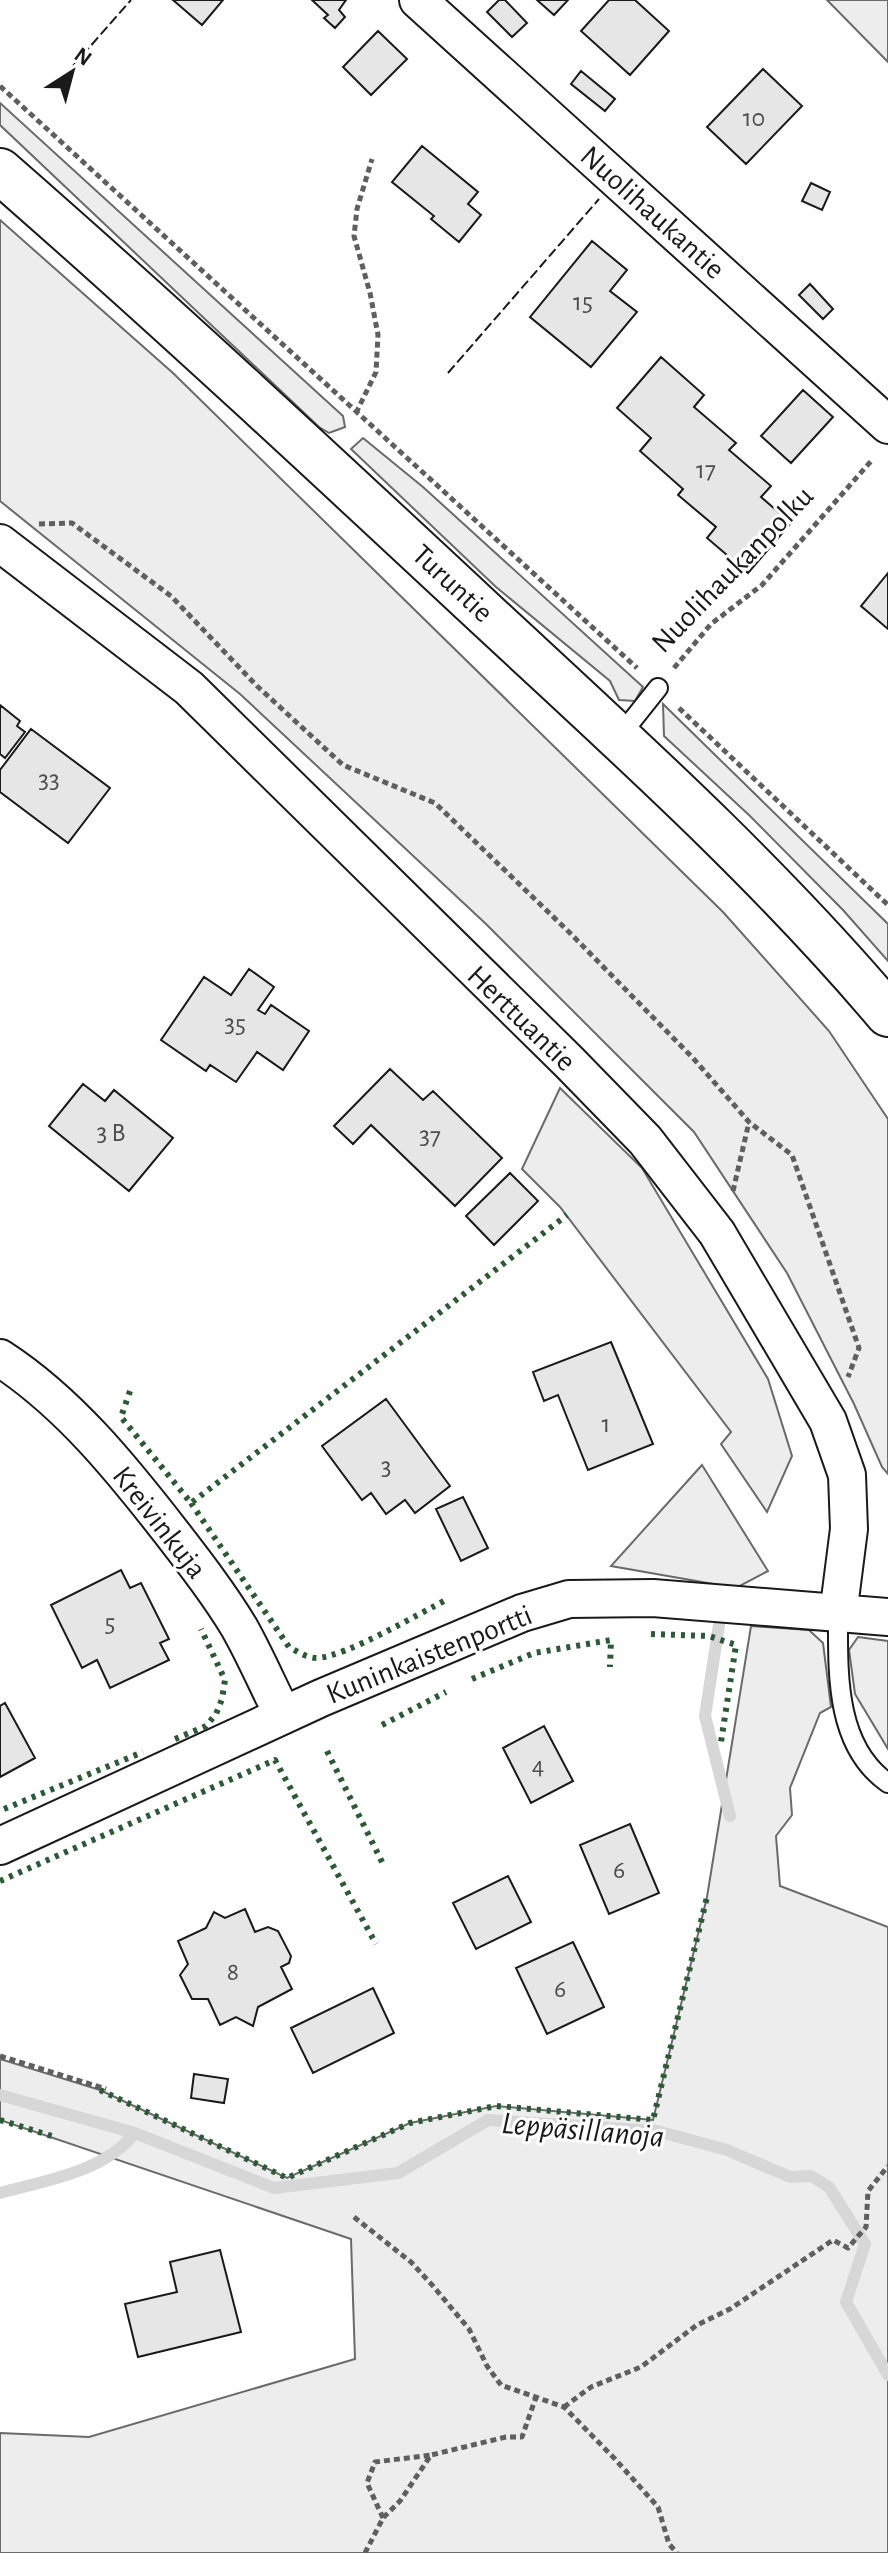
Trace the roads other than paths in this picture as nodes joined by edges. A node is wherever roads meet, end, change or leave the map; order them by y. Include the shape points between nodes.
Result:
1 (418, 0) edge
2 (0, 171) edge
3 (883, 439) edge
4 (0, 543) edge
5 (658, 688) road end
6 (619, 737) junction
7 (888, 1014) edge
8 (0, 1358) edge
9 (838, 1615) junction
10 (888, 1617) edge
11 (283, 1715) junction
12 (888, 1783) edge
13 (0, 1846) edge

1 - 3 street, Nuolihaukantie
2 - 6 main road, Turuntie
4 - 9 street, Herttuantie via 189,688 645,1140 717,1233 828,1421 847,1475 849,1529
5 - 6 lane, Nuolihaukanpolku
6 - 7 main road, Turuntie via 770,882
8 - 11 street, Kreivinkuja via 83,1428 141,1493 239,1628
9 - 10 street, Kuninkaistenportti
9 - 11 street, Kuninkaistenportti via 653,1598 569,1599 522,1613
9 - 12 lane via 838,1668 849,1737 871,1771
11 - 13 street, Kuninkaistenportti

